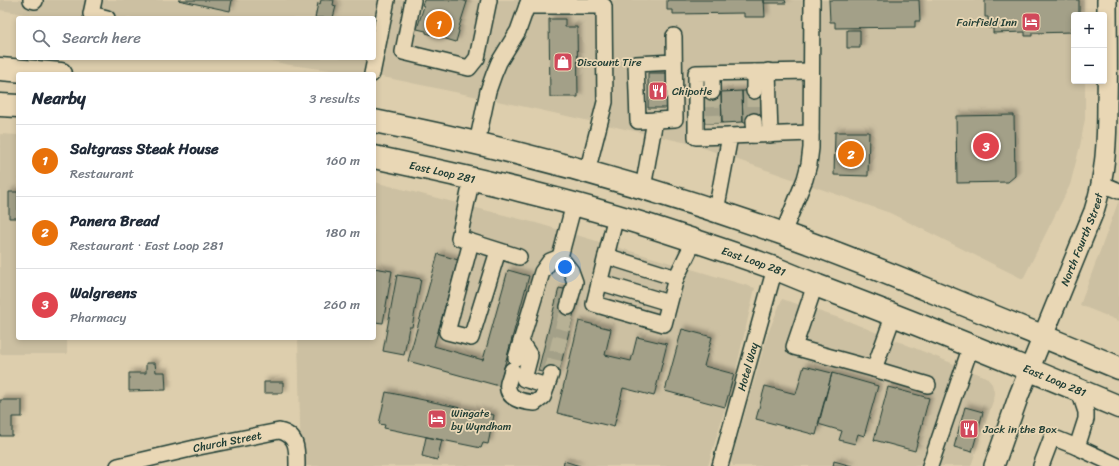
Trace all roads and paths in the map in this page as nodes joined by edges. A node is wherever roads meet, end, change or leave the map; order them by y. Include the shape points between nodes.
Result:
1 (31, 0) edge
2 (35, 0) edge
3 (94, 0) edge
4 (387, 0) edge
5 (413, 0) edge
6 (489, 0) edge
7 (812, 0) edge
8 (1107, 0) edge
9 (528, 3) edge
10 (99, 16) edge
11 (674, 36) dead end
12 (376, 54) edge
13 (375, 60) edge
14 (674, 62) junction
15 (1113, 63) edge
16 (0, 69) edge
17 (811, 71) junction
18 (37, 72) edge
19 (372, 72) edge
20 (761, 72) junction
21 (712, 73) junction
22 (754, 91) tunnel mouth
23 (712, 92) tunnel mouth
24 (0, 105) edge
25 (16, 106) edge
26 (655, 120) junction
27 (376, 121) edge
28 (811, 133) junction
29 (770, 135) junction
30 (730, 136) junction
31 (477, 143) junction
32 (376, 153) edge
33 (376, 157) edge
34 (587, 172) junction
35 (472, 178) junction
36 (1102, 184) junction
37 (644, 188) junction
38 (1119, 191) edge
39 (574, 204) junction
40 (716, 211) junction
41 (616, 216) junction
42 (783, 233) junction
43 (694, 241) junction
44 (471, 242) junction
45 (498, 251) junction
46 (606, 256) junction
47 (519, 257) dead end
48 (560, 257) junction
49 (775, 268) junction
50 (676, 278) junction
51 (600, 282) junction
52 (815, 285) junction
53 (669, 303) junction
54 (568, 307) tunnel mouth
55 (894, 314) junction
56 (1043, 336) junction
57 (521, 342) junction
58 (971, 346) junction
59 (1119, 368) edge
60 (1029, 369) junction
61 (874, 370) junction
62 (928, 385) dead end
63 (1079, 390) junction
64 (1119, 407) edge
65 (1077, 447) junction
66 (118, 466) edge
67 (297, 466) edge
68 (720, 466) edge
69 (930, 466) edge
70 (994, 466) edge
71 (1041, 466) edge
72 (1118, 466) edge

1 - 2 street
3 - 10 street via 91,14
4 - 12 street
5 - 6 street via 403,52 469,68 477,58
7 - 17 street
8 - 15 main road, North Fourth Street
9 - 31 street via 518,31 494,74
9 - 34 street via 604,6 605,102
11 - 14 street
13 - 19 street
14 - 26 street via 675,119
14 - 26 street via 636,64 638,121
15 - 36 main road, North Fourth Street
16 - 18 highway
17 - 20 street
17 - 28 street
20 - 21 street
20 - 22 street
20 - 29 street
21 - 23 street
21 - 30 street via 696,73 696,137 713,130
24 - 25 highway
26 - 37 street
27 - 31 highway
28 - 29 street
28 - 42 street via 805,179
29 - 30 street via 754,128
30 - 40 street
31 - 32 highway via 477,158 468,164 436,158
31 - 34 highway
33 - 35 highway, East Loop 281
34 - 37 highway
35 - 39 highway, East Loop 281
35 - 44 street via 459,238
36 - 38 street
36 - 56 main road, North Fourth Street via 1094,211
37 - 40 highway
39 - 41 highway, East Loop 281
39 - 48 street
40 - 42 highway
41 - 43 highway, East Loop 281
41 - 46 street
42 - 56 highway
43 - 49 highway, East Loop 281
43 - 50 street
44 - 45 street
44 - 45 street via 447,332 471,338
45 - 47 street
46 - 50 street
46 - 51 street
48 - 54 street via 575,282
48 - 57 street via 550,260 542,272
49 - 52 highway, East Loop 281
49 - 68 street, Hotel Way
50 - 53 street
51 - 53 street
51 - 53 street via 594,304 664,324
52 - 55 highway, East Loop 281
52 - 61 street via 794,347
55 - 58 highway, East Loop 281
55 - 61 street
56 - 59 highway
56 - 60 main road, North Fourth Street
57 - 57 street via 530,356 524,379 549,380 543,397 535,403 513,398 508,392 508,384
58 - 60 highway, East Loop 281
58 - 69 street
60 - 63 highway, East Loop 281
60 - 70 main road, North Fourth Street
61 - 62 street
63 - 64 highway, East Loop 281
63 - 65 street via 1086,419
65 - 71 street via 1052,437
65 - 72 street
66 - 67 street, Church Street via 275,432 288,434 295,443

